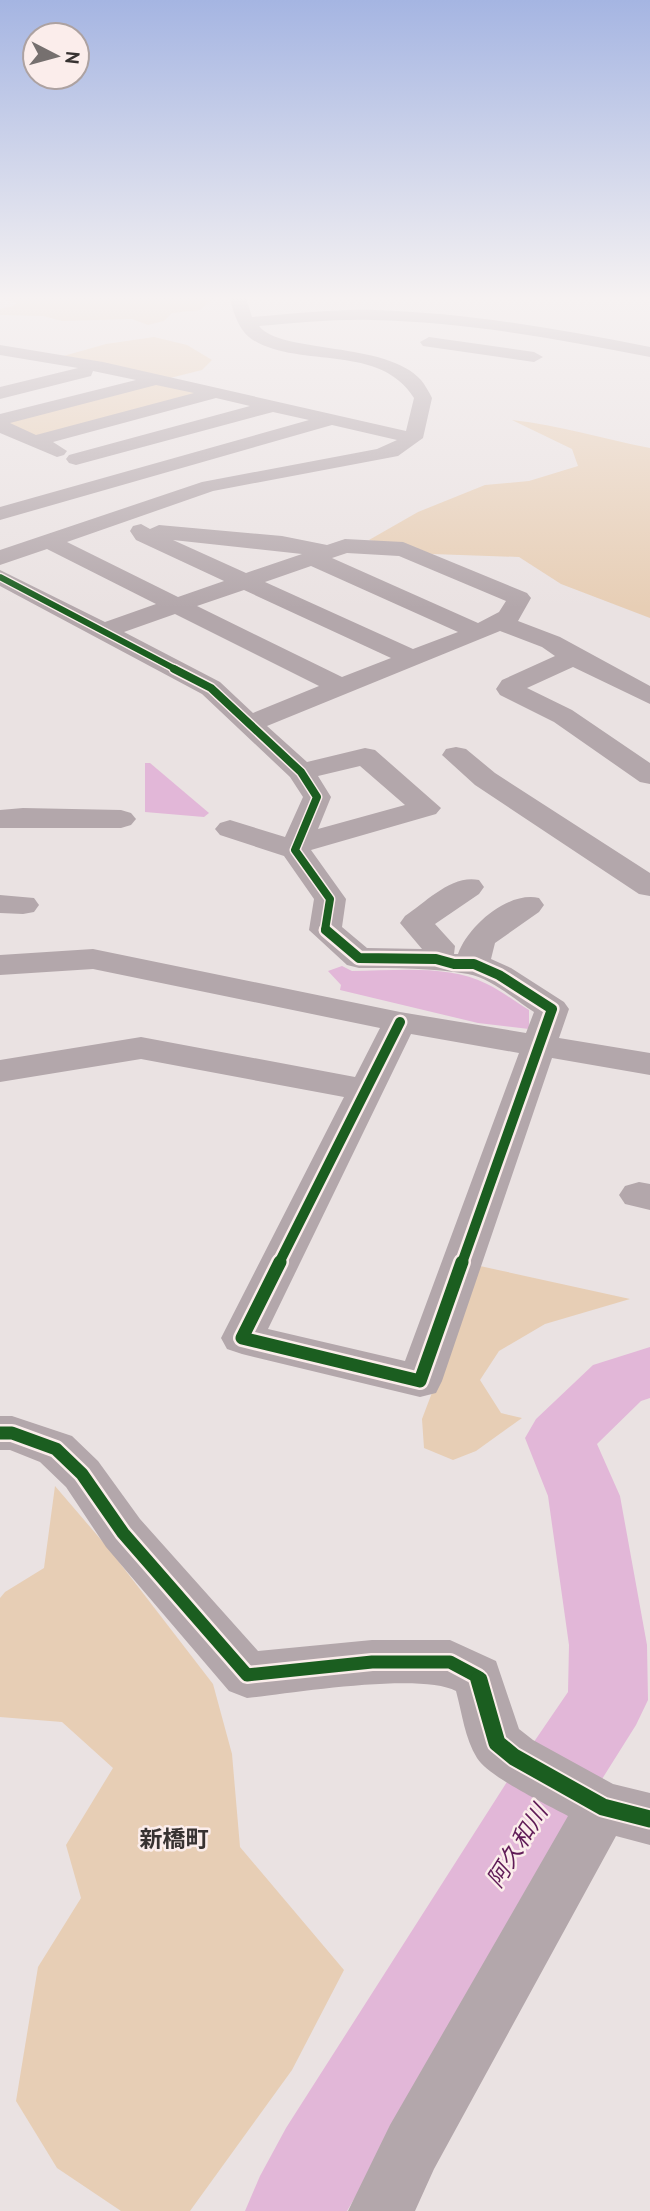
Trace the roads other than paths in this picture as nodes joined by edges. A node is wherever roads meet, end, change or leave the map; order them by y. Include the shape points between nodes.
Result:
1 (74, 401) edge
2 (185, 401) edge
3 (252, 401) edge
4 (422, 401) edge
5 (273, 406) junction
6 (0, 420) edge
7 (330, 420) junction
8 (0, 426) edge
9 (413, 438) junction
10 (34, 441) junction
11 (76, 459) junction
12 (122, 479) junction
13 (167, 499) junction
14 (0, 514) edge
15 (95, 527) junction
16 (141, 531) junction
17 (49, 542) junction
18 (320, 555) junction
19 (0, 558) edge
20 (0, 577) edge
21 (245, 582) junction
22 (176, 606) junction
23 (489, 627) junction
24 (101, 632) junction
25 (573, 657) junction
26 (413, 659) junction
27 (341, 687) junction
28 (650, 696) edge
29 (248, 724) junction
30 (456, 755) dead end
31 (301, 772) junction
32 (650, 776) edge
33 (0, 819) edge
34 (121, 819) dead end
35 (230, 829) dead end
36 (295, 847) junction
37 (468, 887) dead end
38 (650, 887) edge
39 (528, 905) dead end
40 (436, 959) junction
41 (474, 964) junction
42 (0, 965) edge
43 (400, 1022) junction
44 (541, 1045) junction
45 (650, 1064) edge
46 (0, 1071) edge
47 (365, 1090) junction
48 (0, 1433) edge
49 (616, 1809) edge
50 (381, 2211) edge

1 - 6 street
2 - 10 street
3 - 5 street
4 - 9 street
5 - 7 street
5 - 11 street
7 - 9 street
7 - 12 street
8 - 10 street
9 - 13 street via 395,451 209,486
10 - 11 street
11 - 12 street
12 - 13 street
12 - 14 street
13 - 15 street
15 - 16 street
15 - 17 street
16 - 18 street via 282,542
16 - 21 street
17 - 19 street
17 - 22 street
18 - 21 street
18 - 23 street
18 - 23 street via 345,546 403,548 519,598 509,617
20 - 24 street
21 - 22 street
21 - 26 street
22 - 24 street
22 - 27 street
23 - 25 street via 551,642
23 - 26 street
24 - 29 street via 211,688
25 - 28 street
25 - 32 street via 509,689 563,716
26 - 27 street
27 - 29 street
29 - 31 street
30 - 38 street via 485,779
31 - 36 street via 317,797
31 - 36 street via 365,756 426,808
33 - 34 street
35 - 36 street
36 - 40 street via 330,899 325,930 359,958
37 - 40 street via 416,923 439,946
39 - 41 street via 482,935 473,950
40 - 41 street
41 - 44 street via 552,1009
42 - 43 street via 93,958
43 - 44 street
43 - 47 street
44 - 45 street
44 - 47 street via 420,1381 242,1338
46 - 47 street via 141,1048
48 - 49 street via 56,1449 82,1474 123,1533 247,1675 372,1662 450,1662 478,1677 498,1743 514,1757
49 - 50 street via 412,2147

